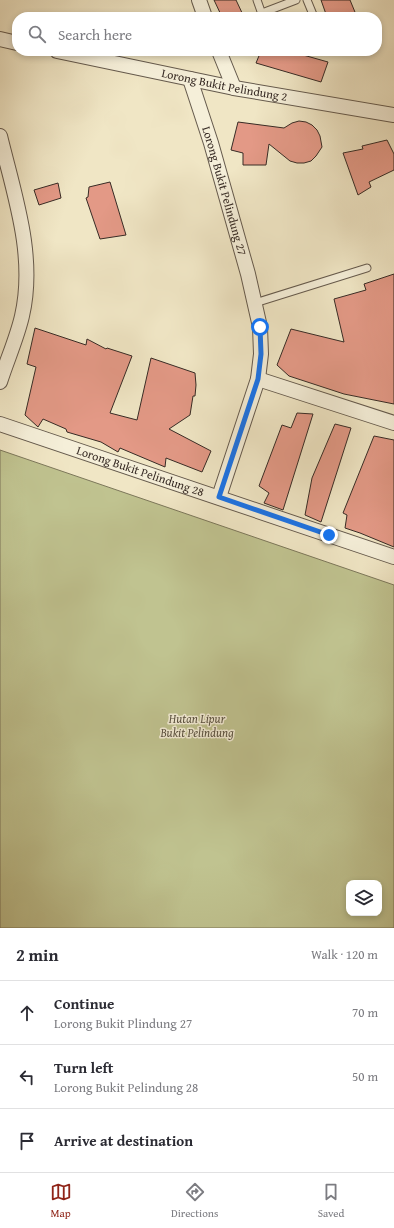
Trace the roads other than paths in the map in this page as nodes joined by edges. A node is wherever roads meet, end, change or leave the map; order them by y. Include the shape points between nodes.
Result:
1 (198, 0) edge
2 (257, 0) edge
3 (296, 0) edge
4 (307, 0) edge
5 (203, 12) edge
6 (262, 12) edge
7 (270, 12) edge
8 (312, 12) edge
9 (0, 39) edge
10 (12, 42) edge
11 (81, 56) edge
12 (221, 56) edge
13 (190, 79) junction
14 (234, 88) junction
15 (394, 115) edge
16 (0, 136) edge
17 (367, 268) dead end
18 (255, 303) junction
19 (258, 379) junction
20 (0, 382) edge
21 (394, 423) edge
22 (0, 424) edge
23 (219, 497) junction
24 (394, 557) edge

1 - 5 street
2 - 6 lane
3 - 7 lane
4 - 8 lane
9 - 10 street
11 - 13 street, Lorong Bukit Pelindung 2
12 - 14 street
13 - 14 street, Lorong Bukit Pelindung 2
13 - 18 street, Lorong Bukit Pelindung 27 via 211,143
14 - 15 street, Lorong Bukit Pelindung 2
16 - 20 street via 25,245 26,271 22,315
17 - 18 lane
18 - 19 street, Lorong Bukit Pelindung 27 via 260,327 261,354
19 - 21 street
19 - 23 street, Lorong Bukit Pelindung 27
22 - 23 street, Lorong Bukit Pelindung 28
23 - 24 street, Lorong Bukit Pelindung 28

